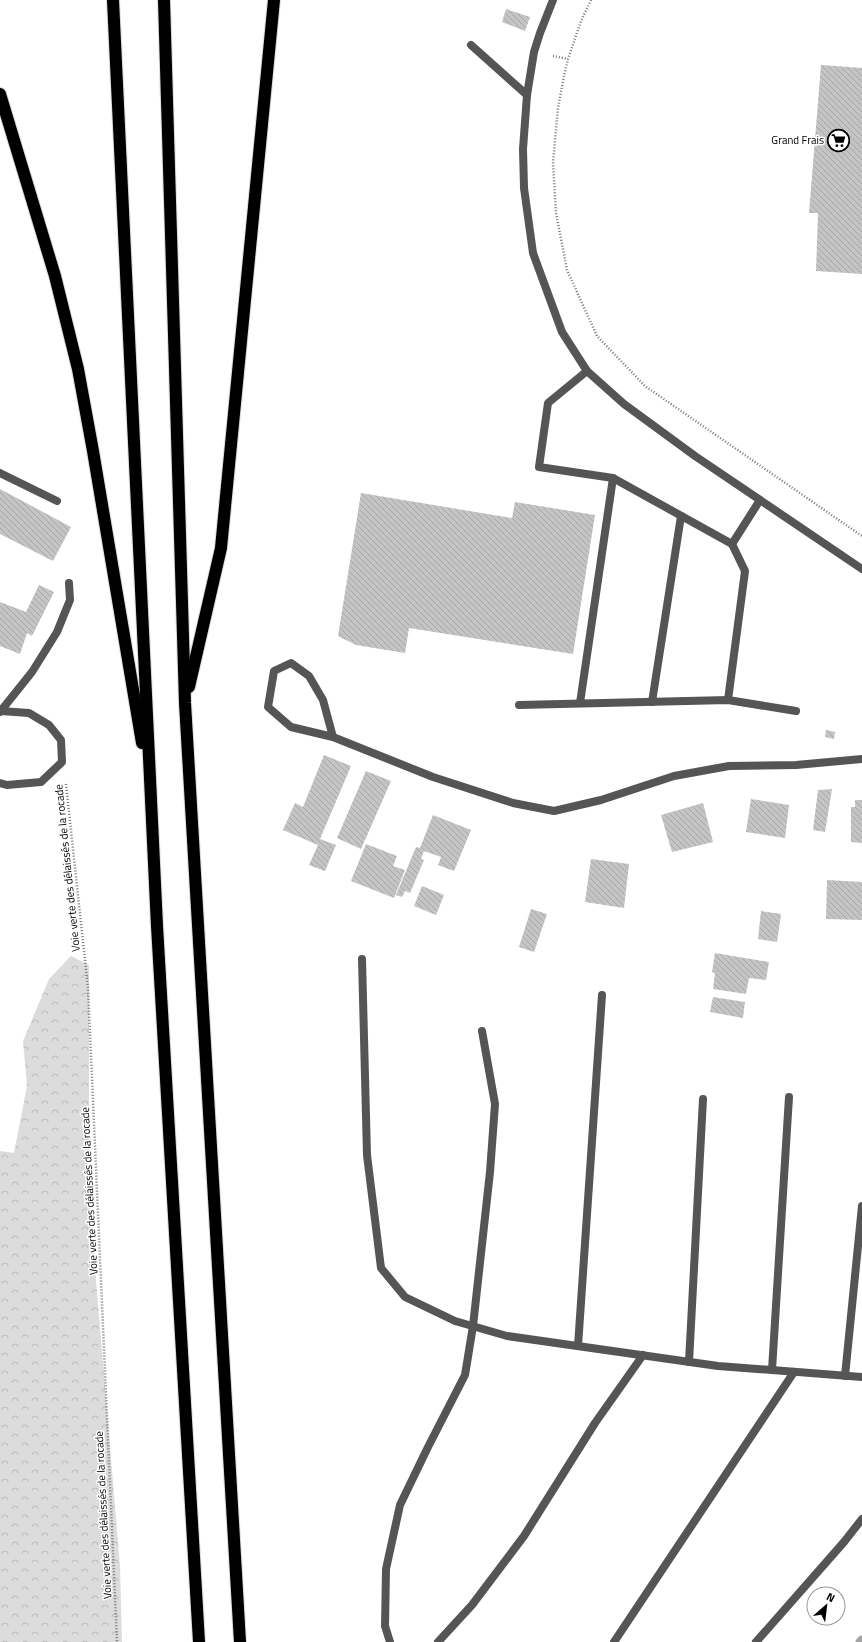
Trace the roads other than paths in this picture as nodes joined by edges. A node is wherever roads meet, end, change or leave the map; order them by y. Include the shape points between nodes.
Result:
1 (113, 0) edge
2 (164, 0) edge
3 (274, 0) edge
4 (553, 0) edge
5 (471, 45) dead end
6 (0, 94) edge
7 (527, 95) junction
8 (588, 371) junction
9 (0, 474) edge
10 (613, 478) junction
11 (760, 500) junction
12 (57, 501) dead end
13 (681, 516) junction
14 (732, 544) junction
15 (862, 568) edge
16 (69, 583) dead end
17 (728, 700) junction
18 (652, 702) junction
19 (580, 703) junction
20 (185, 704) junction
21 (519, 705) dead end
22 (0, 711) edge
23 (796, 711) dead end
24 (333, 737) junction
25 (862, 759) edge
26 (0, 783) edge
27 (151, 796) junction
28 (362, 958) dead end
29 (602, 995) dead end
30 (482, 1031) dead end
31 (789, 1097) dead end
32 (703, 1099) dead end
33 (862, 1206) edge
34 (473, 1326) junction
35 (578, 1346) junction
36 (643, 1355) junction
37 (689, 1362) junction
38 (772, 1370) junction
39 (794, 1372) junction
40 (845, 1376) junction
41 (862, 1377) edge
42 (862, 1519) edge
43 (199, 1642) edge
44 (240, 1642) edge
45 (390, 1642) edge
46 (438, 1642) edge
47 (614, 1642) edge
48 (756, 1642) edge

1 - 27 highway
2 - 20 highway
3 - 20 highway via 221,548
4 - 7 street via 534,52
5 - 7 street
6 - 27 highway via 55,276 78,369
7 - 8 street via 523,149 524,188 533,253 562,332
8 - 10 street via 548,403 539,467
8 - 11 street via 624,404
9 - 12 street
10 - 13 street
10 - 19 street
11 - 14 street
11 - 15 street
13 - 14 street
13 - 18 street
14 - 17 street via 746,570
16 - 22 street via 70,600 57,632 32,672
17 - 18 street
17 - 23 street
18 - 19 street
19 - 21 street
20 - 44 highway
22 - 26 street via 29,713 49,725 61,740 62,762 41,782 7,785
24 - 24 street via 323,700 309,676 291,663 274,671 268,708 291,727
24 - 25 street via 433,777 514,803 554,811 601,800 674,776 729,766 796,765
27 - 43 highway
28 - 34 street via 367,1155 381,1268 405,1297 455,1321
29 - 35 street
30 - 34 street via 495,1104
31 - 38 street
32 - 37 street
33 - 40 street
34 - 35 street via 507,1336
34 - 45 street via 465,1375 400,1505 386,1569 384,1626
35 - 36 street
36 - 37 street
36 - 46 street via 595,1423 524,1536 472,1605
37 - 38 street
38 - 39 street
39 - 40 street
39 - 47 street
40 - 41 street
42 - 48 street

